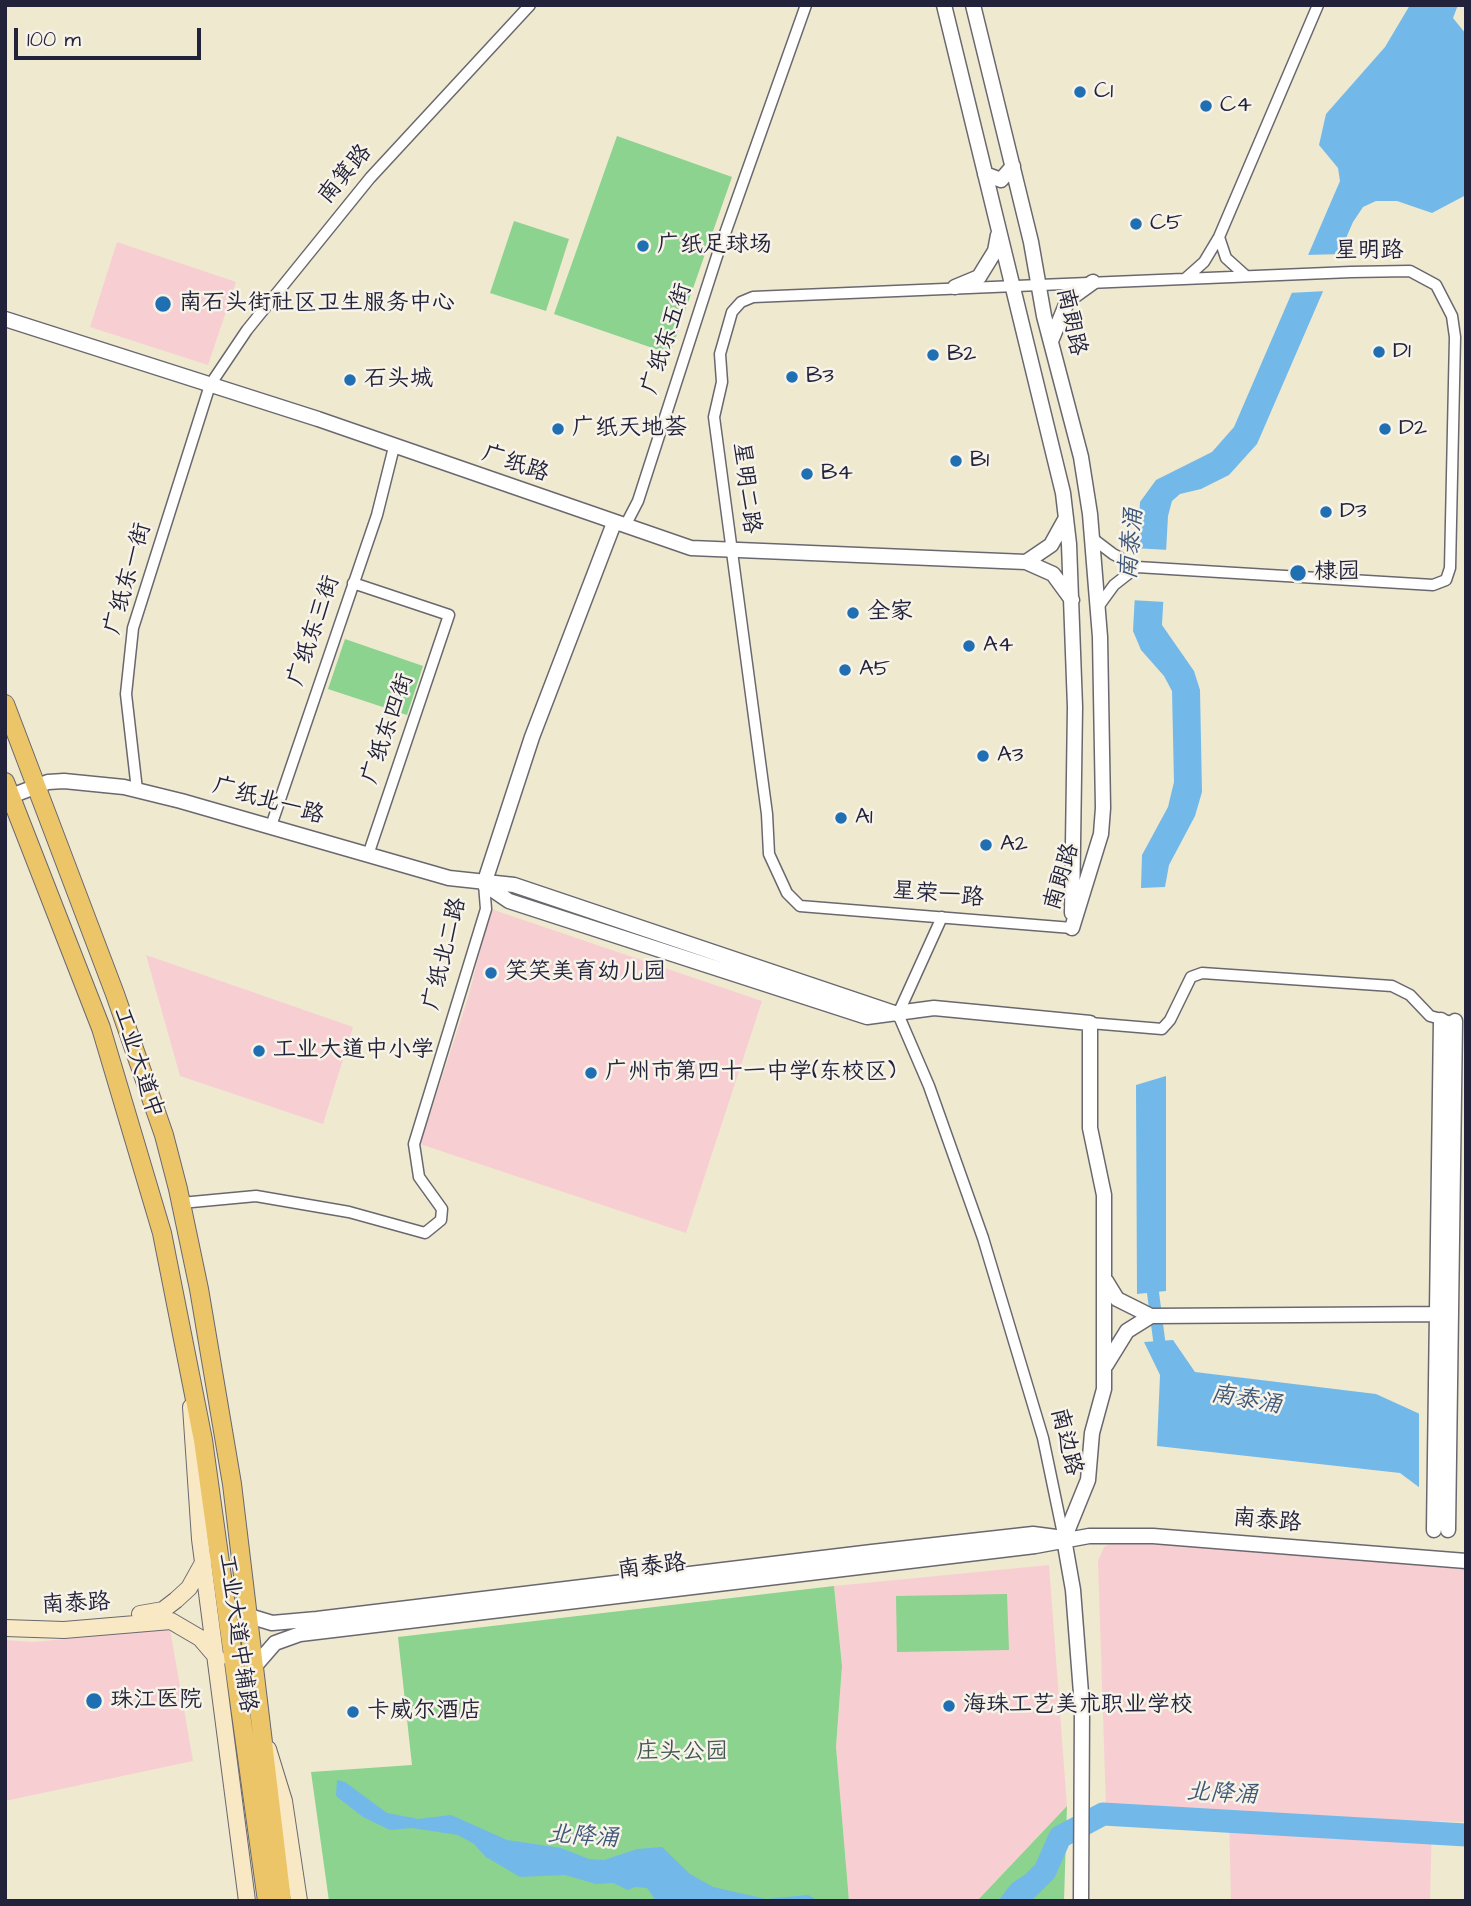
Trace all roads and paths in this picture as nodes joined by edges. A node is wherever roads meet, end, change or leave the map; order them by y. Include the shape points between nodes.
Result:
1 (530, 5) edge
2 (806, 5) edge
3 (944, 5) edge
4 (973, 5) edge
5 (1318, 5) edge
6 (1013, 166) junction
7 (985, 174) junction
8 (998, 230) junction
9 (1219, 237) junction
10 (1246, 276) junction
11 (1186, 278) junction
12 (1093, 282) junction
13 (1039, 284) junction
14 (1012, 285) junction
15 (955, 287) junction
16 (5, 319) edge
17 (1051, 342) junction
18 (210, 385) junction
19 (1064, 394) junction
20 (1042, 401) junction
21 (394, 447) junction
22 (1067, 516) junction
23 (620, 524) junction
24 (1092, 538) junction
25 (732, 551) junction
26 (1026, 562) junction
27 (1131, 568) junction
28 (354, 583) junction
29 (1072, 600) junction
30 (1098, 607) junction
31 (5, 704) edge
32 (37, 786) junction
33 (8, 789) edge
34 (137, 790) junction
35 (271, 826) junction
36 (369, 855) junction
37 (484, 884) junction
38 (800, 906) joint
39 (942, 917) junction
40 (1072, 928) junction
41 (898, 1014) junction
42 (1448, 1021) joint
43 (1090, 1023) junction
44 (181, 1203) junction
45 (1105, 1274) junction
46 (1444, 1314) junction
47 (1151, 1315) junction
48 (189, 1370) junction
49 (1104, 1370) junction
50 (1441, 1530) dead end
51 (1064, 1539) junction
52 (204, 1561) junction
53 (1466, 1561) edge
54 (249, 1616) junction
55 (5, 1619) edge
56 (5, 1628) edge
57 (218, 1660) junction
58 (256, 1666) junction
59 (262, 1730) junction
60 (247, 1901) edge
61 (267, 1901) edge
62 (282, 1901) edge
63 (299, 1901) edge
64 (1081, 1901) edge

1 - 18 street, 南箕路 via 370,178 247,330
2 - 23 street, 广纸东五街 via 717,256 638,501
3 - 7 street, 南朗路
4 - 6 street, 南朗路
5 - 9 street
6 - 7 street via 1001,180
6 - 13 street, 南朗路
7 - 8 street, 南朗路
8 - 14 street, 南朗路
8 - 15 street via 995,251 985,269 973,282
9 - 10 street via 1226,257
9 - 11 street via 1199,269
10 - 11 street, 星明路
10 - 27 street, 星明路 via 1417,273 1436,285 1452,316 1455,337 1447,580 1433,585
11 - 12 street, 星明路
12 - 13 street, 星明路
12 - 17 street via 1068,300
13 - 14 street, 星明路
13 - 17 street, 南朗路
14 - 15 street, 星明二路
14 - 20 street, 南朗路
15 - 25 street, 星明二路 via 753,297 736,307 721,346 722,382 714,417
16 - 18 street, 广纸路
17 - 19 street, 南朗路
18 - 21 street, 广纸路
18 - 34 street, 广纸东一街 via 133,628 126,694
19 - 20 street via 1051,391
19 - 24 street, 南朗路 via 1081,457
20 - 22 street, 南朗路
21 - 23 street, 广纸路
21 - 28 street, 广纸东三街
22 - 26 street via 1051,545
22 - 29 street, 南朗路
23 - 25 street, 广纸路 via 691,548
23 - 37 street, 广纸北二路 via 531,737
24 - 27 street
24 - 30 street, 南朗路
25 - 26 street, 广纸路
25 - 38 street, 星明二路 via 769,854 787,893
26 - 29 street, 广纸路 via 1053,575
27 - 30 street
28 - 35 street, 广纸东三街
28 - 36 street, 广纸东四街 via 449,615
29 - 40 street, 南朗路
30 - 40 street, 南朗路 via 1102,822
31 - 32 main road
32 - 33 street, 广纸北一路
32 - 34 street, 广纸北一路 via 64,780
32 - 44 main road via 144,1077
33 - 48 main road, 工业大道中 via 124,1098 162,1233
34 - 35 street, 广纸北一路
35 - 36 street, 广纸北一路
36 - 37 street, 广纸北一路
37 - 41 street via 509,901 867,1017
37 - 44 street, 广纸北二路 via 486,909 414,1144 419,1177 442,1209 441,1220 425,1233 349,1212 257,1196
38 - 39 street, 星荣一路
39 - 40 street, 星荣一路
39 - 41 street
41 - 43 street via 934,1008
41 - 51 street, 南边路 via 983,1238 1043,1438
42 - 43 street via 1430,1016 1405,991 1392,986 1202,972 1187,982 1162,1028
42 - 46 street
43 - 45 street via 1090,1121 1104,1195
44 - 54 main road via 226,1444
45 - 47 street via 1117,1299
45 - 49 street
46 - 47 street
46 - 50 street
47 - 49 street via 1120,1339
48 - 52 main road, 工业大道中辅路
48 - 61 main road, 工业大道中 via 203,1440
49 - 51 street via 1090,1471
51 - 53 street, 南泰路 via 1120,1534
51 - 54 street, 南泰路 via 1006,1537 317,1619 272,1623
51 - 58 street, 南泰路 via 300,1634 275,1643
51 - 64 street, 南边路 via 1082,1706
52 - 55 main road, 南泰路 via 189,1588 152,1613 60,1621
52 - 57 main road, 工业大道中辅路
54 - 58 main road
56 - 57 main road, 南泰路 via 64,1630 171,1621 200,1638
57 - 60 main road, 工业大道中辅路
58 - 59 main road
59 - 62 main road
59 - 63 main road, 工业大道中辅路 via 285,1801

